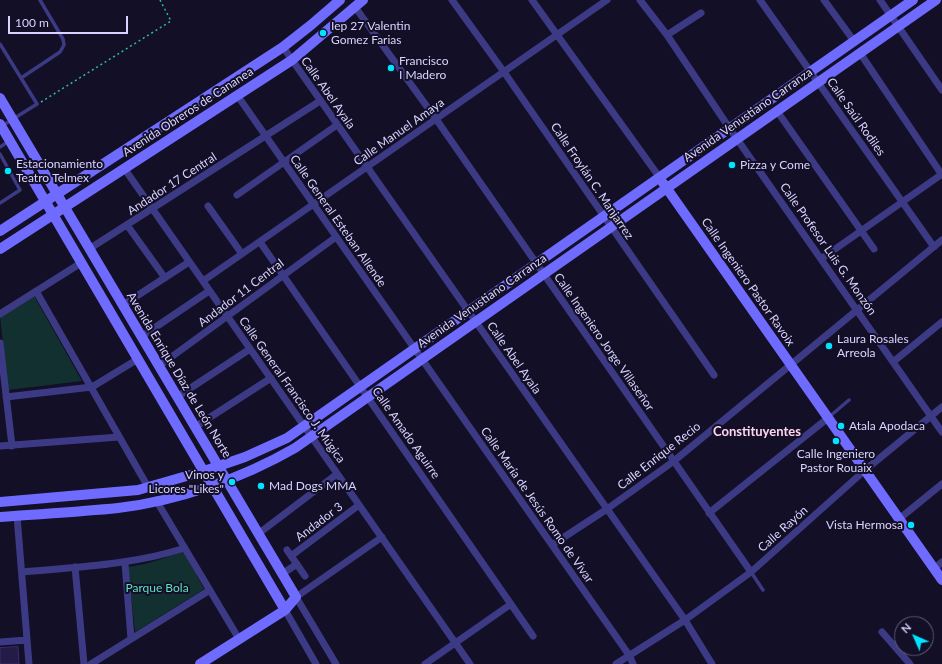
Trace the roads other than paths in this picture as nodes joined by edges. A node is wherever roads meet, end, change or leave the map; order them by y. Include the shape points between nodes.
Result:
1 (40, 0) edge
2 (340, 0) edge
3 (452, 0) edge
4 (532, 0) edge
5 (608, 0) edge
6 (640, 0) edge
7 (760, 0) edge
8 (824, 0) edge
9 (880, 0) edge
10 (913, 0) edge
11 (937, 0) edge
12 (359, 3) edge
13 (942, 6) edge
14 (701, 13) dead end
15 (891, 16) junction
16 (898, 27) junction
17 (557, 35) junction
18 (667, 35) junction
19 (854, 41) junction
20 (0, 44) edge
21 (282, 47) junction
22 (860, 53) junction
23 (292, 60) junction
24 (504, 72) junction
25 (811, 72) junction
26 (21, 78) junction
27 (818, 82) junction
28 (942, 90) edge
29 (237, 96) junction
30 (0, 98) edge
31 (320, 101) junction
32 (777, 111) junction
33 (436, 119) junction
34 (13, 120) junction
35 (1, 125) edge
36 (337, 125) junction
37 (730, 129) junction
38 (266, 136) junction
39 (737, 139) junction
40 (10, 141) junction
41 (0, 147) edge
42 (0, 154) edge
43 (284, 163) junction
44 (124, 168) junction
45 (367, 168) junction
46 (942, 174) edge
47 (660, 178) junction
48 (667, 188) junction
49 (57, 194) junction
50 (237, 195) dead end
51 (46, 202) junction
52 (902, 202) junction
53 (0, 203) edge
54 (313, 205) junction
55 (208, 206) dead end
56 (64, 207) junction
57 (152, 209) junction
58 (53, 214) junction
59 (603, 218) junction
60 (127, 225) junction
61 (610, 227) junction
62 (0, 231) edge
63 (861, 231) junction
64 (336, 237) junction
65 (942, 240) edge
66 (260, 242) junction
67 (934, 247) junction
68 (0, 249) edge
69 (89, 249) junction
70 (874, 249) dead end
71 (242, 254) junction
72 (821, 259) junction
73 (189, 262) junction
74 (81, 263) junction
75 (536, 265) junction
76 (543, 274) junction
77 (283, 275) junction
78 (165, 278) junction
79 (203, 282) junction
80 (36, 290) junction
81 (209, 291) junction
82 (123, 305) junction
83 (857, 309) junction
84 (469, 312) junction
85 (0, 314) edge
86 (228, 318) junction
87 (475, 322) junction
88 (942, 322) edge
89 (141, 337) junction
90 (0, 343) edge
91 (250, 349) junction
92 (415, 350) junction
93 (138, 359) junction
94 (422, 359) junction
95 (893, 362) junction
96 (790, 364) junction
97 (159, 366) junction
98 (714, 375) dead end
99 (271, 378) junction
100 (92, 387) junction
101 (361, 388) junction
102 (6, 397) junction
103 (177, 397) junction
104 (368, 397) junction
105 (848, 400) dead end
106 (942, 407) edge
107 (931, 416) junction
108 (828, 418) junction
109 (195, 427) junction
110 (305, 427) junction
111 (942, 432) edge
112 (118, 436) junction
113 (312, 437) junction
114 (0, 446) edge
115 (12, 446) junction
116 (674, 460) junction
117 (218, 467) junction
118 (864, 470) junction
119 (204, 472) junction
120 (337, 474) junction
121 (227, 480) junction
122 (942, 484) edge
123 (212, 485) junction
124 (148, 487) junction
125 (156, 500) junction
126 (0, 502) edge
127 (359, 505) junction
128 (607, 509) junction
129 (710, 513) junction
130 (17, 516) junction
131 (0, 517) edge
132 (899, 519) junction
133 (258, 534) junction
134 (382, 537) junction
135 (552, 545) junction
136 (185, 548) junction
137 (942, 562) edge
138 (125, 563) junction
139 (297, 564) junction
140 (75, 567) junction
141 (934, 568) junction
142 (22, 572) junction
143 (751, 572) junction
144 (282, 574) junction
145 (305, 576) dead end
146 (942, 580) edge
147 (210, 590) junction
148 (763, 590) dead end
149 (296, 597) junction
150 (511, 604) junction
151 (285, 610) junction
152 (685, 620) junction
153 (882, 632) dead end
154 (533, 636) dead end
155 (131, 639) junction
156 (239, 639) junction
157 (27, 640) junction
158 (0, 642) edge
159 (456, 643) junction
160 (629, 655) junction
161 (29, 664) edge
162 (84, 664) edge
163 (91, 664) edge
164 (200, 664) edge
165 (316, 664) edge
166 (336, 664) edge
167 (425, 664) edge
168 (470, 664) edge
169 (616, 664) edge
170 (633, 664) edge
171 (712, 664) edge
172 (910, 664) edge

1 - 26 lane via 64,45 60,52
2 - 21 street, Avenida Obreros de Cananea
3 - 24 street, Calle Froylán C. Manjarrez
4 - 17 street, Calle Ingeniero Pastor Ravoix
5 - 17 street, Calle Manuel Amaya
6 - 18 street, Calle Profesor Luis G. Monzón
7 - 25 street, Calle Saúl Rodiles
8 - 19 street
9 - 15 street
10 - 15 street, Avenida Venustiano Carranza
11 - 13 street
11 - 16 street, Avenida Venustiano Carranza
12 - 23 street, Avenida Obreros de Cananea
12 - 33 street, Calle Ingeniero Jorge Villaseñor
14 - 18 street
15 - 16 street
15 - 19 street, Avenida Venustiano Carranza
16 - 22 street, Avenida Venustiano Carranza
16 - 28 street
17 - 24 street, Calle Manuel Amaya
17 - 47 street, Calle Ingeniero Pastor Ravoix
18 - 37 street, Calle Profesor Luis G. Monzón
19 - 25 street, Avenida Venustiano Carranza
20 - 26 lane
21 - 23 street, Calle Abel Ayala
21 - 49 street, Avenida Obreros de Cananea
22 - 27 street, Avenida Venustiano Carranza
22 - 46 street
23 - 29 street, Avenida Obreros de Cananea
23 - 31 street, Calle Abel Ayala
24 - 33 street, Calle Manuel Amaya
24 - 59 street, Calle Froylán C. Manjarrez
25 - 27 street, Calle Saúl Rodiles
25 - 37 street, Avenida Venustiano Carranza
26 - 34 lane via 37,104
27 - 32 street, Avenida Venustiano Carranza
27 - 52 street, Calle Saúl Rodiles
29 - 38 street, Calle General Esteban Allende
29 - 44 street, Avenida Obreros de Cananea
30 - 34 street, Avenida Enrique Díaz de León Norte
31 - 36 street, Calle Abel Ayala
31 - 38 street, Andador 17 Central
32 - 39 street, Avenida Venustiano Carranza
32 - 63 street
33 - 45 street, Calle Manuel Amaya
33 - 75 street, Calle Ingeniero Jorge Villaseñor
34 - 35 lane
34 - 49 street, Avenida Enrique Díaz de León Norte
35 - 40 street
36 - 43 street
36 - 45 street, Calle Abel Ayala
37 - 39 street, Calle Profesor Luis G. Monzón
37 - 47 street, Avenida Venustiano Carranza
38 - 43 street, Calle General Esteban Allende
38 - 57 street, Andador 17 Central
39 - 48 street, Avenida Venustiano Carranza
39 - 72 street, Calle Profesor Luis G. Monzón
40 - 41 lane
40 - 51 street
42 - 53 lane via 20,190
43 - 50 street
43 - 54 street, Calle General Esteban Allende
44 - 56 street, Avenida Obreros de Cananea
44 - 57 street, Calle General Francisco J. Múgica
45 - 54 street, Calle Manuel Amaya
45 - 84 street, Calle Abel Ayala
46 - 52 street
47 - 48 street, Calle Ingeniero Pastor Ravoix
47 - 59 street, Avenida Venustiano Carranza
48 - 61 street, Avenida Venustiano Carranza
48 - 96 street, Calle Ingeniero Pastor Ravoix
49 - 51 street, Avenida Obreros de Cananea
49 - 56 street, Avenida Enrique Díaz de León Norte
51 - 58 street
51 - 62 street, Avenida Obreros de Cananea
52 - 63 street
52 - 67 street, Calle Saúl Rodiles
54 - 64 street, Calle General Esteban Allende
54 - 66 street, Calle Manuel Amaya
55 - 71 street
56 - 58 street, Avenida Obreros de Cananea
56 - 69 street, Avenida Enrique Díaz de León Norte
57 - 60 street, Andador 17 Central
57 - 73 street, Calle General Francisco J. Múgica
58 - 68 street, Avenida Obreros de Cananea
58 - 74 street
59 - 61 street, Calle Froylán C. Manjarrez
59 - 75 street, Avenida Venustiano Carranza
60 - 69 street, Andador 17 Central
60 - 78 street
61 - 76 street, Avenida Venustiano Carranza
61 - 98 street, Calle Froylán C. Manjarrez
63 - 70 street
63 - 72 street
64 - 77 street, Andador 11 Central
64 - 92 street, Calle General Esteban Allende
65 - 67 street, Calle Enrique Recio
66 - 71 street, Calle Manuel Amaya
66 - 77 street, Calle Amado Aguirre
67 - 83 street, Calle Enrique Recio
69 - 82 street, Avenida Enrique Díaz de León Norte
71 - 79 street, Calle Manuel Amaya
72 - 83 street, Calle Profesor Luis G. Monzón
73 - 78 street
73 - 79 street, Calle General Francisco J. Múgica
74 - 80 street
74 - 93 street
75 - 76 street, Calle Ingeniero Jorge Villaseñor
75 - 84 street, Avenida Venustiano Carranza
76 - 87 street, Avenida Venustiano Carranza
76 - 116 street, Calle Ingeniero Jorge Villaseñor
77 - 86 street, Andador 11 Central
77 - 101 street, Calle Amado Aguirre
78 - 82 street
79 - 81 street, Calle General Francisco J. Múgica
80 - 85 street
80 - 100 street
81 - 86 street, Calle General Francisco J. Múgica
81 - 89 street
82 - 89 street, Avenida Enrique Díaz de León Norte
83 - 95 street, Calle Profesor Luis G. Monzón
83 - 96 street, Calle Enrique Recio
84 - 87 street, Calle Abel Ayala
84 - 92 street, Avenida Venustiano Carranza
86 - 91 street, Calle General Francisco J. Múgica
86 - 97 street, Andador 11 Central
87 - 94 street, Avenida Venustiano Carranza
87 - 128 street, Calle Abel Ayala
88 - 95 street
89 - 97 street, Avenida Enrique Díaz de León Norte
90 - 102 street
91 - 99 street, Calle General Francisco J. Múgica
91 - 103 street
92 - 94 street, Calle General Esteban Allende
92 - 101 street, Avenida Venustiano Carranza
93 - 100 street
93 - 119 street
94 - 104 street, Avenida Venustiano Carranza
94 - 135 street, Calle María de Jesús Romo de Vivar
95 - 107 street, Calle Profesor Luis G. Monzón
96 - 108 street, Calle Ingeniero Pastor Ravoix
96 - 116 street, Calle Enrique Recio
97 - 103 street, Avenida Enrique Díaz de León Norte
99 - 109 street
99 - 110 street, Calle General Francisco J. Múgica
100 - 102 street
100 - 112 street
101 - 104 street, Calle Amado Aguirre
101 - 110 street, Avenida Venustiano Carranza
102 - 115 street
103 - 109 street, Avenida Enrique Díaz de León Norte
104 - 113 street, Avenida Venustiano Carranza
104 - 150 street, Calle Amado Aguirre
105 - 108 lane
106 - 107 street, Calle Rayón
107 - 111 street, Calle Profesor Luis G. Monzón
107 - 118 street, Calle Rayón
108 - 118 street, Calle Ingeniero Pastor Ravoix
108 - 129 street
109 - 117 street, Avenida Enrique Díaz de León Norte
110 - 113 street, Calle General Francisco J. Múgica
110 - 117 street, Avenida Venustiano Carranza via 266,449
112 - 115 street
112 - 124 street
113 - 120 street, Calle General Francisco J. Múgica
113 - 121 street, Avenida Venustiano Carranza via 280,457
114 - 115 street
116 - 128 street, Calle Enrique Recio
116 - 129 street, Calle Ingeniero Jorge Villaseñor
117 - 119 street, Avenida Venustiano Carranza
117 - 121 street, Avenida Enrique Díaz de León Norte
118 - 132 street, Calle Ingeniero Pastor Ravoix
118 - 143 street, Calle Rayón
119 - 123 street
119 - 124 street, Avenida Venustiano Carranza
120 - 127 street, Calle General Francisco J. Múgica
120 - 133 street
121 - 123 street, Avenida Venustiano Carranza
121 - 133 street, Avenida Enrique Díaz de León Norte
122 - 132 street
123 - 125 street, Avenida Venustiano Carranza
123 - 151 street
124 - 126 street, Avenida Venustiano Carranza via 109,494
125 - 130 street, Avenida Venustiano Carranza via 119,508
125 - 136 street
127 - 134 street, Calle General Francisco J. Múgica
127 - 139 street, Andador 3 via 289,553
128 - 135 street, Calle Enrique Recio
128 - 152 street, Calle Abel Ayala
129 - 143 street, Calle Ingeniero Jorge Villaseñor
130 - 131 street, Avenida Venustiano Carranza
130 - 142 street
132 - 141 street, Calle Ingeniero Pastor Ravoix
133 - 144 street, Avenida Enrique Díaz de León Norte
134 - 149 street
134 - 159 street, Calle General Francisco J. Múgica
135 - 160 street, Calle María de Jesús Romo de Vivar
136 - 138 street
136 - 147 street
137 - 141 street
138 - 140 street
138 - 155 street
139 - 144 street
139 - 145 street, Andador 3
140 - 142 street
140 - 162 street
141 - 146 street, Calle Ingeniero Pastor Ravoix
142 - 157 street
143 - 148 lane
143 - 152 street, Calle Rayón
144 - 149 street, Avenida Enrique Díaz de León Norte
147 - 155 street
147 - 156 street
149 - 151 street
149 - 166 street, Avenida Enrique Díaz de León Norte
150 - 154 street, Calle Amado Aguirre
150 - 159 street
151 - 156 street
151 - 165 street
152 - 160 street, Calle Rayón
152 - 171 street, Calle Abel Ayala
153 - 172 street
155 - 163 street
156 - 164 street
157 - 158 street
157 - 161 street
159 - 167 street
159 - 168 street, Calle General Francisco J. Múgica
160 - 169 street, Calle Rayón
160 - 170 street, Calle María de Jesús Romo de Vivar

